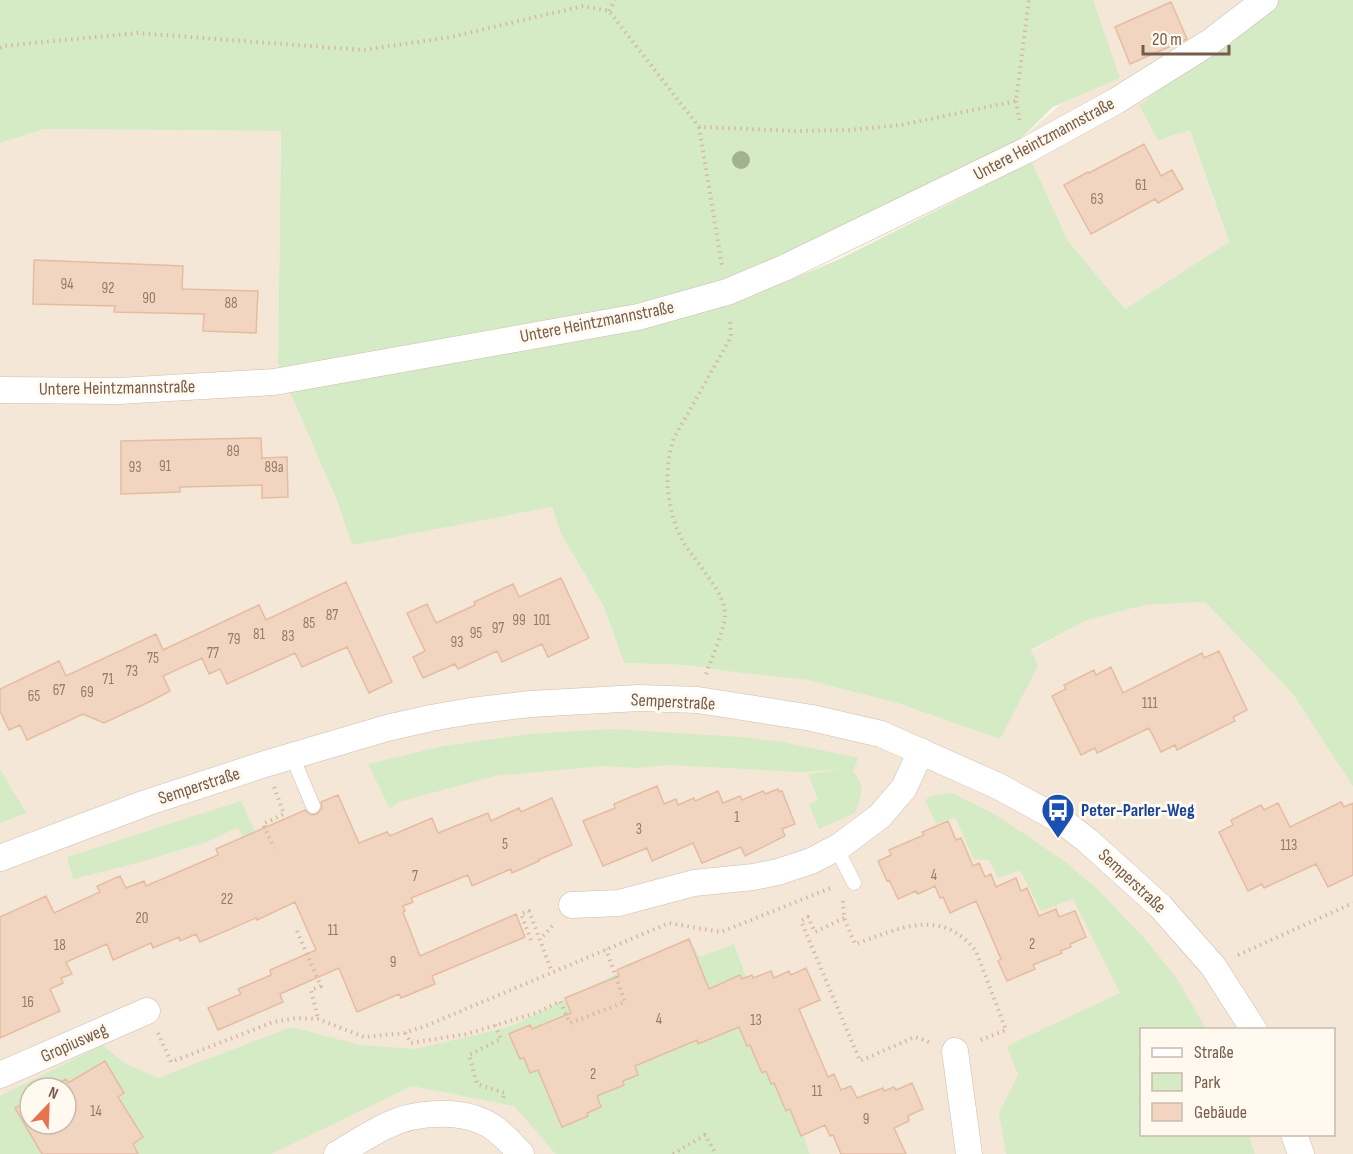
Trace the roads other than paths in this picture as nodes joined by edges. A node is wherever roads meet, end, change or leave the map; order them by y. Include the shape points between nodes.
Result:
1 (1265, 0) edge
2 (0, 390) edge
3 (921, 752) junction
4 (292, 756) junction
5 (313, 806) dead end
6 (836, 847) junction
7 (0, 858) edge
8 (848, 884) road end
9 (572, 905) dead end
10 (147, 1011) road end
11 (1253, 1028) edge
12 (955, 1051) road end
13 (0, 1075) edge
14 (1295, 1136) edge
15 (337, 1154) edge
16 (521, 1154) edge
17 (969, 1154) edge
18 (1301, 1154) edge

1 - 2 street, Untere Heintzmannstraße via 1191,54 1027,150 784,268 727,291 638,317 274,382 118,391
3 - 4 street, Semperstraße via 881,734 824,721 698,700 617,699 531,704 431,718
3 - 6 street via 904,788 880,816
3 - 11 street, Semperstraße via 998,786 1062,821 1088,841 1160,906 1213,966
4 - 5 lane
4 - 7 street, Semperstraße via 146,803
6 - 8 lane
6 - 9 street via 778,872 694,884 619,903
10 - 13 street, Gropiusweg
12 - 17 street
14 - 18 street
15 - 16 street via 388,1125 417,1116 448,1113 476,1119 493,1128

